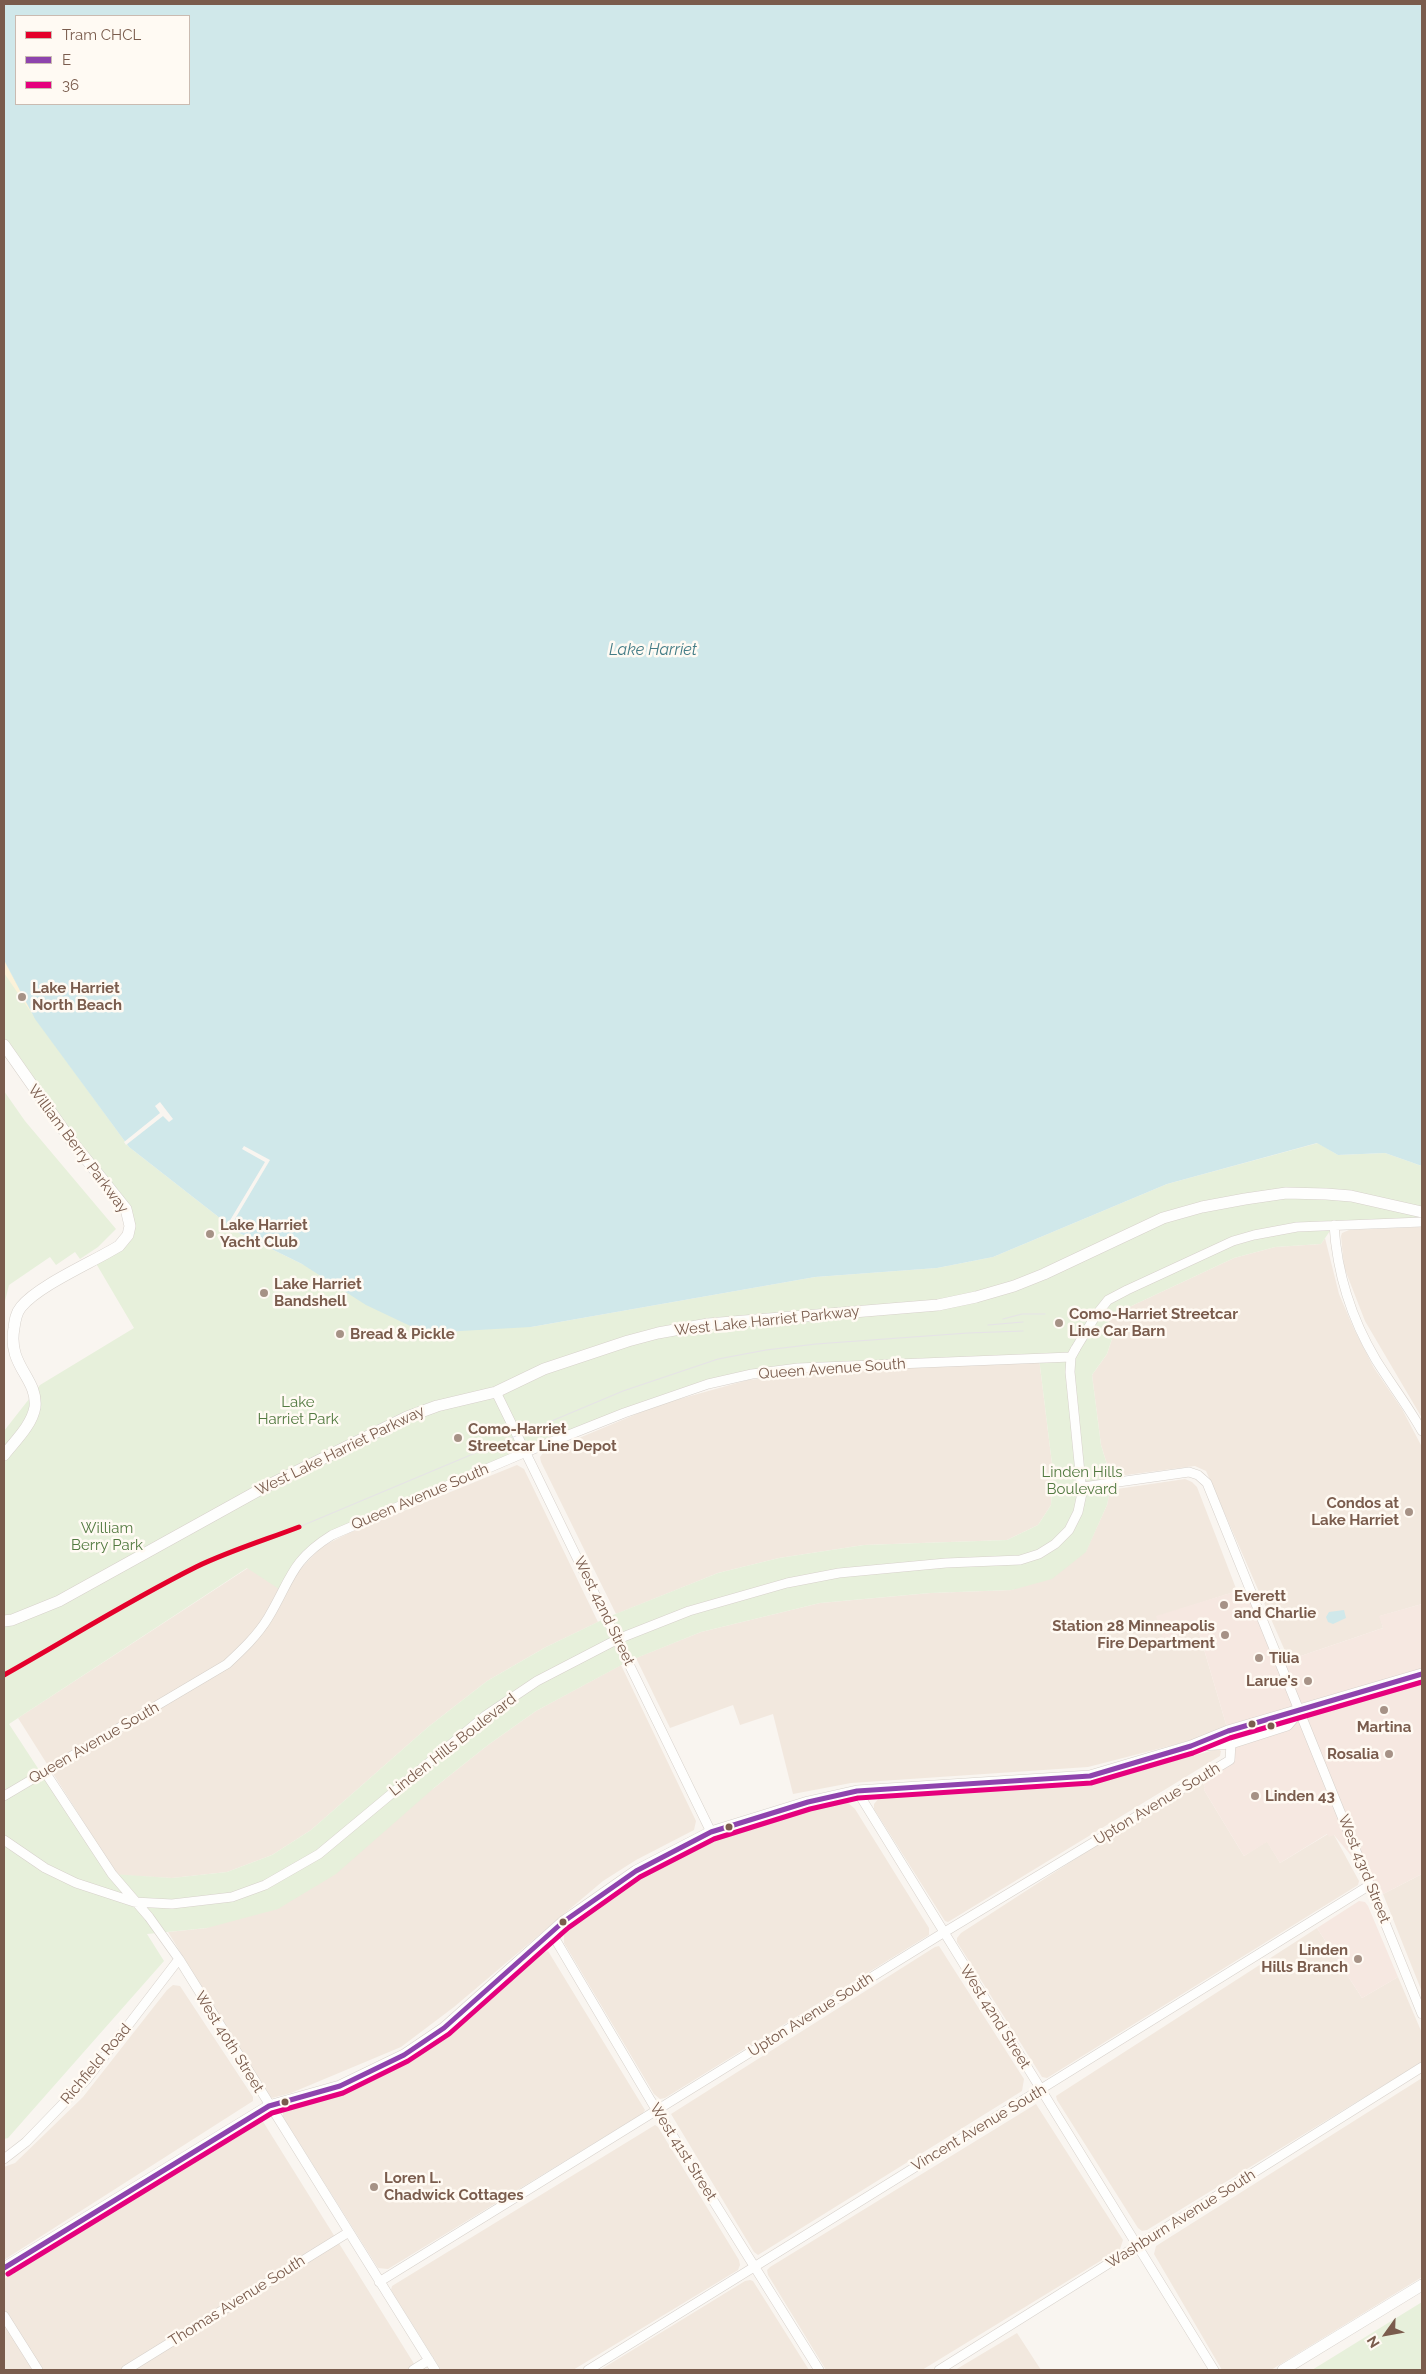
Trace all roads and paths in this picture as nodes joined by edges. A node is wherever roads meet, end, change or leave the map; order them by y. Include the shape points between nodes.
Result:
1 (4, 1044) edge
2 (1422, 1212) edge
3 (1422, 1222) edge
4 (1334, 1225) junction
5 (1071, 1357) junction
6 (496, 1392) junction
7 (1422, 1431) edge
8 (526, 1452) junction
9 (4, 1455) edge
10 (1082, 1487) junction
11 (4, 1621) edge
12 (618, 1639) junction
13 (1422, 1674) edge
14 (1299, 1711) junction
15 (1231, 1743) junction
16 (1191, 1746) junction
17 (45, 1772) junction
18 (857, 1791) junction
19 (4, 1796) edge
20 (711, 1832) junction
21 (4, 1840) edge
22 (1370, 1885) junction
23 (134, 1902) junction
24 (551, 1932) junction
25 (943, 1934) junction
26 (178, 1959) junction
27 (1422, 2014) edge
28 (1422, 2067) edge
29 (1041, 2091) junction
30 (269, 2106) junction
31 (657, 2110) junction
32 (4, 2159) edge
33 (349, 2232) junction
34 (1137, 2247) junction
35 (754, 2267) junction
36 (4, 2268) edge
37 (379, 2282) junction
38 (1422, 2285) edge
39 (4, 2316) edge
40 (429, 2360) junction
41 (38, 2370) edge
42 (126, 2370) edge
43 (413, 2370) edge
44 (435, 2370) edge
45 (588, 2370) edge
46 (819, 2370) edge
47 (939, 2370) edge
48 (1214, 2370) edge
49 (1283, 2370) edge

1 - 9 street, William Berry Parkway via 70,1139 126,1209 130,1219 128,1235 119,1246 41,1291 20,1308 13,1346 16,1361 33,1387 35,1406 33,1415
2 - 6 street, West Lake Harriet Parkway via 1351,1196 1286,1193 1202,1207 1163,1218 1014,1286 976,1297 938,1305 708,1324 658,1333 544,1369
3 - 4 street
4 - 5 street, bridge via 1297,1227 1233,1242 1108,1300
4 - 7 street via 1347,1299 1362,1334
5 - 8 street, Queen Avenue South via 807,1367 752,1374 665,1398
5 - 10 street, Linden Hills Boulevard
6 - 8 street, West 42nd Street
6 - 11 street, West Lake Harriet Parkway via 429,1408 407,1417 263,1488 59,1601
8 - 12 street, West 42nd Street
8 - 17 street, Queen Avenue South via 341,1531 316,1545 290,1574 268,1618 227,1664
10 - 12 street, Linden Hills Boulevard via 1078,1512 1069,1530 1039,1554 1020,1560 839,1573 787,1583 689,1611
10 - 14 street, West 43rd Street via 1189,1472 1207,1483
12 - 20 street, West 42nd Street
12 - 23 street, Linden Hills Boulevard via 537,1681 485,1716 319,1854 293,1870 232,1897 172,1904
13 - 14 street
14 - 15 street via 1287,1725
14 - 16 street via 1228,1731
14 - 22 street, West 43rd Street
15 - 16 street
15 - 25 street, Upton Avenue South via 1230,1760
16 - 18 street via 1090,1776
17 - 19 street, Queen Avenue South
17 - 23 street, West 40th Street
18 - 20 street via 808,1802
18 - 25 street, West 42nd Street
20 - 24 street via 636,1871
21 - 23 street, Linden Hills Boulevard via 45,1868
22 - 27 street, West 43rd Street
22 - 29 street, Vincent Avenue South
23 - 26 street, West 40th Street via 149,1917
24 - 30 street via 444,2028 404,2055 340,2086
24 - 31 street, West 41st Street
25 - 29 street, West 42nd Street
25 - 31 street, Upton Avenue South
26 - 30 street, West 40th Street
26 - 32 street, Richfield Road via 87,2079 26,2142
28 - 34 street, Washburn Avenue South
29 - 34 street, West 42nd Street
29 - 35 street, Vincent Avenue South
30 - 33 street, West 40th Street
30 - 36 street
31 - 35 street, West 41st Street
31 - 37 street, Upton Avenue South
33 - 37 street, West 40th Street
33 - 42 street, Thomas Avenue South
34 - 47 street, Washburn Avenue South
34 - 48 street, West 42nd Street
35 - 45 street, Vincent Avenue South
35 - 46 street, West 41st Street
37 - 40 street, West 40th Street
38 - 49 street
39 - 41 street
40 - 43 street
40 - 44 street, West 40th Street

